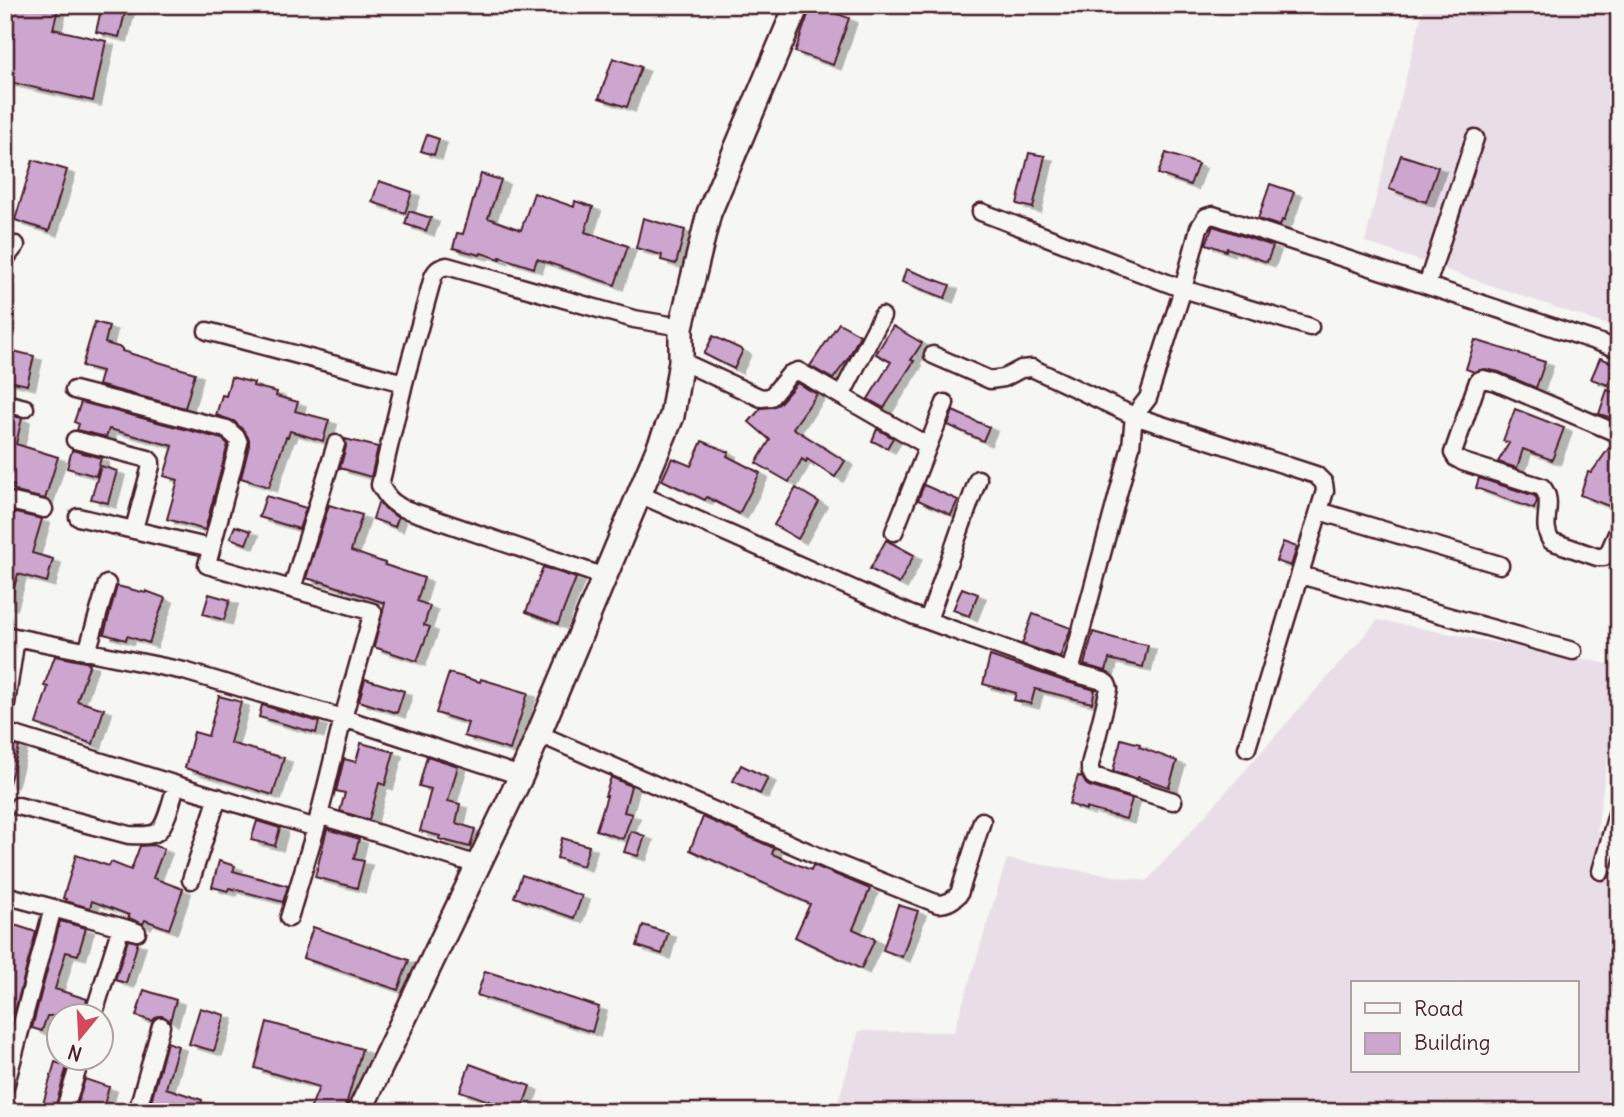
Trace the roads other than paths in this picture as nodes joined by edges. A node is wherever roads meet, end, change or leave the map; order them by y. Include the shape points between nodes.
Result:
1 (797, 5) edge
2 (1475, 138) dead end
3 (981, 212) dead end
4 (16, 245) dead end
5 (5, 259) edge
6 (1427, 285) junction
7 (1183, 289) junction
8 (882, 316) dead end
9 (681, 327) junction
10 (1310, 327) dead end
11 (207, 331) dead end
12 (1619, 349) edge
13 (933, 355) dead end
14 (681, 361) junction
15 (404, 383) junction
16 (74, 390) dead end
17 (841, 396) junction
18 (5, 403) edge
19 (945, 403) dead end
20 (25, 408) dead end
21 (1134, 416) junction
22 (1619, 434) edge
23 (75, 440) dead end
24 (336, 444) dead end
25 (928, 446) junction
26 (978, 480) dead end
27 (639, 494) junction
28 (5, 500) edge
29 (44, 509) dead end
30 (1319, 511) junction
31 (78, 517) dead end
32 (134, 529) junction
33 (1619, 529) edge
34 (894, 532) dead end
35 (211, 548) junction
36 (1500, 565) dead end
37 (1300, 575) junction
38 (604, 576) junction
39 (107, 584) dead end
40 (292, 589) junction
41 (928, 620) junction
42 (11, 637) edge
43 (1573, 651) dead end
44 (88, 652) junction
45 (1070, 672) junction
46 (5, 710) edge
47 (343, 718) junction
48 (5, 732) edge
49 (538, 734) junction
50 (1247, 748) dead end
51 (521, 776) junction
52 (176, 785) junction
53 (218, 797) junction
54 (1173, 802) dead end
55 (18, 806) dead end
56 (1619, 807) edge
57 (317, 821) junction
58 (982, 821) dead end
59 (478, 866) junction
60 (1601, 872) dead end
61 (191, 880) dead end
62 (5, 895) edge
63 (52, 908) junction
64 (289, 918) dead end
65 (121, 928) junction
66 (137, 932) dead end
67 (97, 1002) edge
68 (161, 1026) dead end
69 (76, 1072) edge
70 (5, 1087) edge
71 (64, 1112) edge
72 (137, 1112) edge
73 (359, 1112) edge

1 - 9 street via 709,213
2 - 6 street
3 - 7 street
4 - 5 street
6 - 7 street via 1213,215 1199,228
6 - 12 street
7 - 10 street
7 - 21 street via 1148,398
8 - 17 street
9 - 14 street
9 - 15 street via 447,266 433,277
11 - 15 street
13 - 21 street via 989,380 1032,368
14 - 17 street via 761,398 771,397 790,373 798,371
14 - 27 street via 672,416
15 - 38 street via 380,485 390,501
16 - 35 street via 227,429 237,438
17 - 25 street
18 - 20 street
19 - 25 street
21 - 30 street via 1316,475 1325,491
21 - 45 street via 1131,446
22 - 33 street via 1483,379 1478,381 1453,453 1463,462 1542,487 1549,501 1545,529 1551,541 1604,557
23 - 32 street via 150,462
24 - 40 street
25 - 34 street
26 - 41 street
27 - 38 street
27 - 41 street
28 - 29 street
30 - 36 street
30 - 37 street
31 - 32 street
32 - 35 street
35 - 40 street via 206,565
37 - 43 street
37 - 50 street
38 - 49 street
39 - 44 street
40 - 47 street via 373,612
41 - 45 street
42 - 44 street
42 - 46 street
44 - 47 street via 184,671
45 - 54 street via 1102,681 1109,689 1090,765 1093,776
47 - 51 street
47 - 57 street
48 - 52 street
49 - 51 street
49 - 58 street via 938,904 959,894
51 - 59 street
52 - 53 street
52 - 55 street via 163,824 144,835 128,835
53 - 57 street
53 - 61 street
56 - 60 street
57 - 59 street
57 - 64 street
59 - 73 street
62 - 63 street
63 - 65 street
63 - 70 street
65 - 66 street
65 - 67 street
68 - 72 street
69 - 71 street

